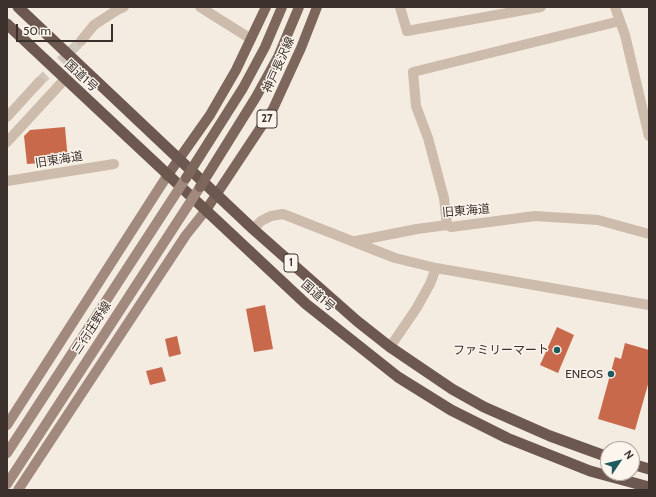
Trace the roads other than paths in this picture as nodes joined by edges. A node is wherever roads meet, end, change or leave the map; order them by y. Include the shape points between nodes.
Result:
1 (18, 7) edge
2 (200, 7) edge
3 (266, 7) edge
4 (282, 7) edge
5 (300, 7) edge
6 (316, 7) edge
7 (400, 7) edge
8 (541, 7) edge
9 (615, 7) edge
10 (121, 9) edge
11 (620, 20) junction
12 (7, 24) edge
13 (251, 38) junction
14 (81, 41) tunnel mouth
15 (64, 79) junction
16 (39, 82) tunnel mouth
17 (7, 117) edge
18 (649, 136) edge
19 (7, 142) edge
20 (179, 158) junction
21 (114, 164) dead end
22 (167, 176) junction
23 (186, 178) joint
24 (7, 181) edge
25 (200, 187) joint
26 (216, 194) junction
27 (206, 210) junction
28 (447, 225) junction
29 (253, 229) junction
30 (649, 234) edge
31 (356, 241) junction
32 (436, 268) junction
33 (649, 305) edge
34 (390, 347) junction
35 (7, 425) edge
36 (7, 453) edge
37 (600, 454) edge
38 (7, 484) edge
39 (649, 487) edge
40 (18, 490) edge

1 - 20 highway, 国道1号 / 1
2 - 13 street
3 - 13 main road
4 - 23 main road, 神戸長沢線, bridge via 265,47 243,88
5 - 25 main road, 神戸長沢線 / 27, bridge via 278,57 256,97
6 - 26 main road, 神戸長沢線 / 27 via 273,109
7 - 8 street via 407,31
9 - 11 street
10 - 14 street via 94,25
11 - 18 street
11 - 28 street via 413,72 416,106 428,138 444,198
12 - 15 highway, 国道1号 / 1
13 - 20 main road via 210,114
15 - 19 street
15 - 22 highway, 国道1号 / 1
16 - 17 street
20 - 22 main road
20 - 26 highway, 国道1号 / 1
21 - 24 street, 旧東海道
22 - 27 highway, 国道1号 / 1
22 - 35 main road, 三行庄野線
23 - 36 main road, 三行庄野線, bridge
25 - 38 main road, 三行庄野線, bridge
26 - 27 main road, 神戸長沢線 / 27
26 - 29 highway, 国道1号 / 1
27 - 39 highway, 国道1号 / 1 via 306,304 398,377 452,410 507,438 590,471
27 - 40 main road via 186,235
28 - 30 street, 旧東海道 via 451,227 535,216 598,220
28 - 31 street, 旧東海道
29 - 31 street via 261,221 283,214
29 - 34 highway, 国道1号 / 1 via 356,321
31 - 32 street via 395,258
32 - 33 street
32 - 34 street via 416,309
34 - 37 highway, 国道1号 / 1 via 452,389 484,407 550,436

